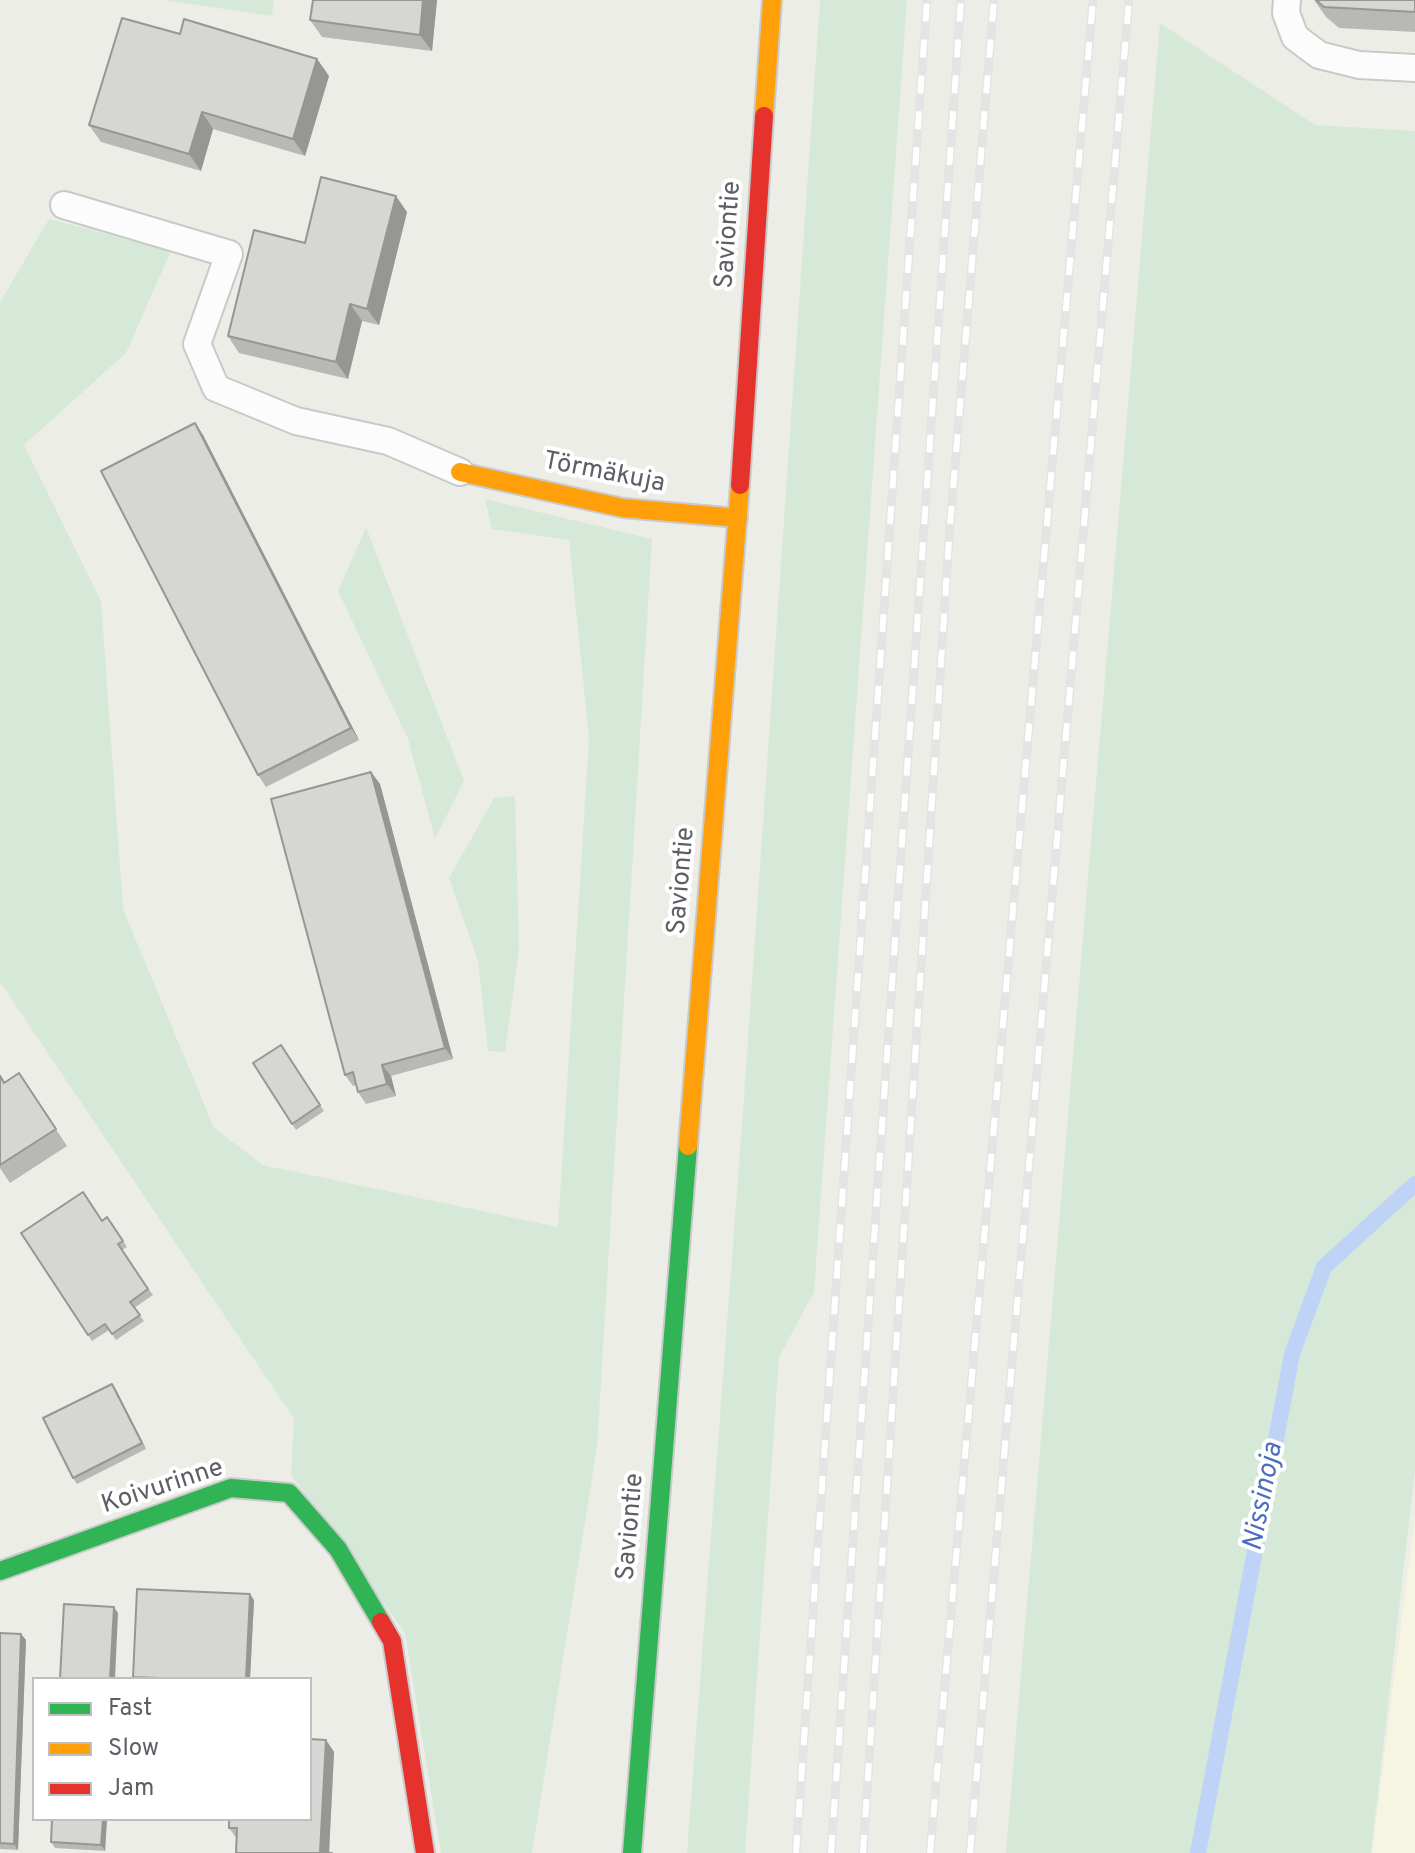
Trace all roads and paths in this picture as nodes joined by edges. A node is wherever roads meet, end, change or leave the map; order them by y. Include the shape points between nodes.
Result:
1 (772, 0) edge
2 (1287, 0) edge
3 (1415, 68) edge
4 (64, 205) dead end
5 (460, 472) joint
6 (738, 518) junction
7 (0, 1571) edge
8 (639, 1766) junction
9 (425, 1853) edge
10 (619, 1853) edge
11 (632, 1853) edge

1 - 6 main road, Saviontie
2 - 3 lane via 1295,37 1319,55 1359,65
4 - 5 lane via 229,254 197,344 216,388 296,421 388,441
5 - 6 main road, Törmäkuja via 623,508
6 - 8 main road, Saviontie
7 - 9 main road, Koivurinne via 231,1488 289,1493 338,1549 392,1641
8 - 10 main road, Saviontie
8 - 11 main road, Saviontie

